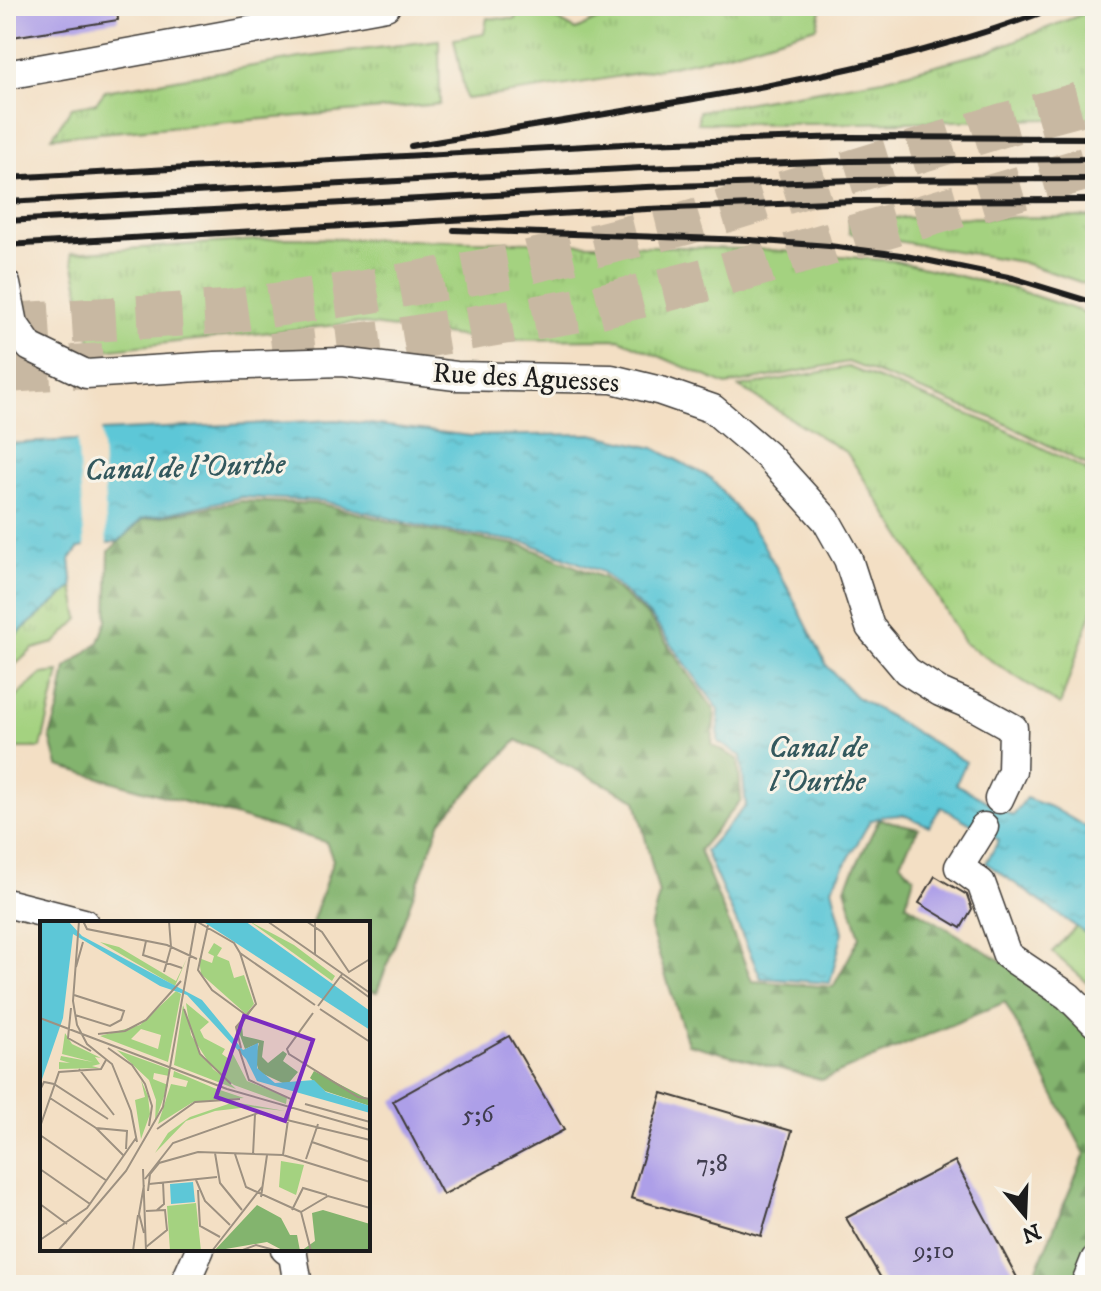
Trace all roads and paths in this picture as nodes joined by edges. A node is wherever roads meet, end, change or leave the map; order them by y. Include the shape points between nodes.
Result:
1 (386, 6) edge
2 (6, 75) edge
3 (6, 284) edge
4 (999, 799) dead end
5 (984, 827) dead end
6 (6, 903) edge
7 (76, 921) edge
8 (1095, 1023) edge
9 (199, 1251) edge
10 (288, 1251) edge
11 (1095, 1260) edge
12 (190, 1285) edge
13 (298, 1285) edge
14 (1085, 1285) edge

1 - 2 street
3 - 4 street, Rue des Aguesses via 14,324 30,347 86,374 342,362 456,376 612,379 713,409 769,457 826,520 848,559 870,627 907,671 1013,728 1012,771
5 - 8 street via 959,867 981,883 1007,955 1068,996
6 - 7 street
9 - 12 street via 188,1276
10 - 13 street
11 - 14 street

